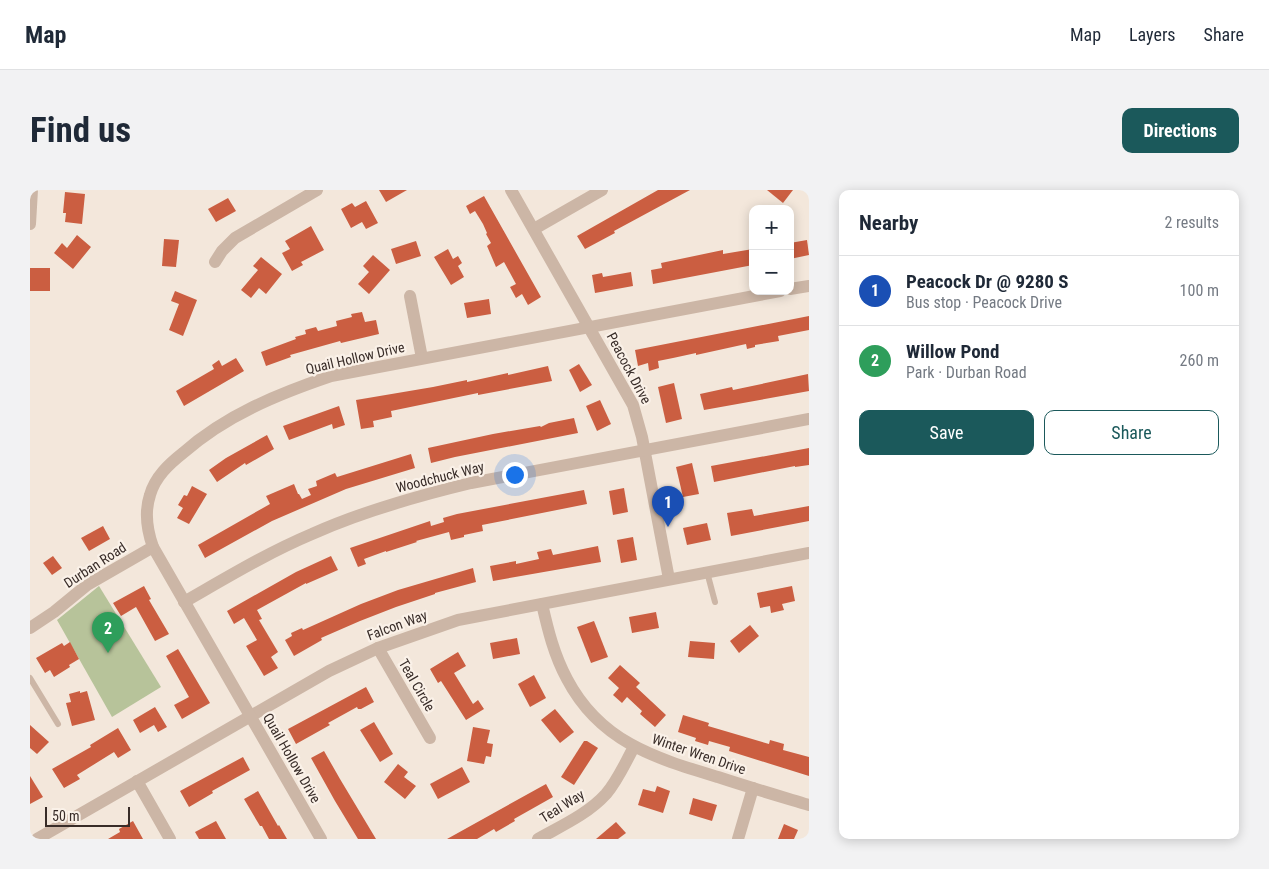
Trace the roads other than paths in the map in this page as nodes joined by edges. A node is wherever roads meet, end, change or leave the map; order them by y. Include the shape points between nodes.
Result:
1 (32, 190) edge
2 (317, 190) edge
3 (512, 190) edge
4 (602, 190) edge
5 (30, 224) edge
6 (534, 229) junction
7 (215, 262) dead end
8 (809, 286) edge
9 (794, 288) edge
10 (759, 295) edge
11 (410, 296) dead end
12 (590, 327) junction
13 (422, 358) junction
14 (809, 419) edge
15 (645, 450) junction
16 (153, 547) junction
17 (809, 552) edge
18 (707, 572) junction
19 (669, 579) junction
20 (184, 602) junction
21 (714, 602) dead end
22 (542, 604) junction
23 (30, 628) edge
24 (378, 648) junction
25 (30, 678) edge
26 (250, 716) junction
27 (58, 724) dead end
28 (430, 738) dead end
29 (634, 747) junction
30 (136, 781) junction
31 (753, 788) junction
32 (809, 805) edge
33 (36, 839) edge
34 (170, 839) edge
35 (321, 839) edge
36 (538, 839) edge
37 (738, 839) edge

1 - 5 street
2 - 7 street via 235,238
3 - 6 street, Peacock Drive
4 - 6 street
6 - 12 street, Peacock Drive
8 - 9 street
10 - 12 street, Quail Hollow Drive
11 - 13 street
12 - 13 street, Quail Hollow Drive
12 - 15 street, Peacock Drive via 633,405
13 - 16 street, Quail Hollow Drive via 331,376 300,386 270,398 213,429 172,462 150,494 147,530
14 - 15 street, Woodchuck Way
15 - 19 street, Peacock Drive
15 - 20 street, Woodchuck Way via 471,483 389,505 312,533
16 - 20 street, Quail Hollow Drive
16 - 23 street, Durban Road via 87,585
17 - 18 street, Falcon Way
18 - 19 street, Falcon Way
18 - 21 lane
19 - 22 street, Falcon Way
20 - 26 street, Quail Hollow Drive
22 - 24 street, Falcon Way via 458,620
22 - 29 street, Winter Wren Drive via 557,660 579,699 607,729
24 - 26 street, Falcon Way via 329,671
24 - 28 street, Teal Circle
25 - 27 lane
26 - 30 street, Falcon Way
26 - 35 street, Quail Hollow Drive
29 - 31 street, Winter Wren Drive via 671,763
29 - 36 street, Teal Way via 614,783 597,802
30 - 33 street, Falcon Way
30 - 34 street
31 - 32 street, Winter Wren Drive
31 - 37 street

